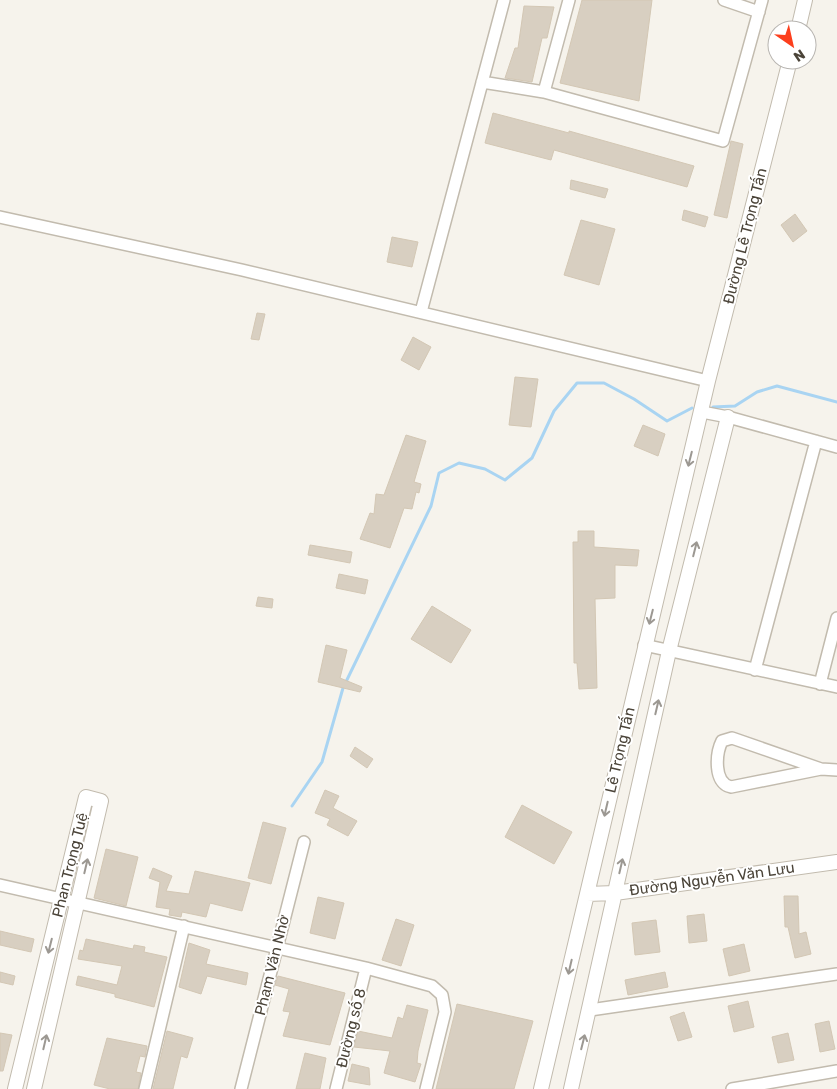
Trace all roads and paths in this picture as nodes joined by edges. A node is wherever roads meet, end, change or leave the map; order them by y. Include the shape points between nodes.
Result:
1 (504, 0) edge
2 (569, 0) edge
3 (724, 0) edge
4 (762, 0) edge
5 (805, 0) edge
6 (759, 12) junction
7 (800, 20) edge
8 (787, 70) edge
9 (482, 82) junction
10 (544, 92) junction
11 (0, 217) edge
12 (420, 312) junction
13 (708, 381) junction
14 (702, 412) junction
15 (728, 417) junction
16 (816, 441) junction
17 (837, 447) edge
18 (837, 618) edge
19 (644, 645) junction
20 (669, 651) junction
21 (755, 670) junction
22 (820, 684) junction
23 (837, 688) edge
24 (821, 769) junction
25 (837, 770) edge
26 (304, 842) dead end
27 (837, 862) edge
28 (0, 884) edge
29 (616, 893) junction
30 (587, 894) junction
31 (62, 898) junction
32 (78, 902) junction
33 (184, 926) junction
34 (277, 947) junction
35 (366, 968) junction
36 (837, 974) edge
37 (590, 1010) junction
38 (837, 1071) edge
39 (803, 1084) edge
40 (15, 1089) edge
41 (34, 1089) edge
42 (144, 1089) edge
43 (241, 1089) edge
44 (336, 1089) edge
45 (426, 1089) edge
46 (541, 1089) edge
47 (571, 1089) edge
48 (732, 1089) edge

1 - 9 street
2 - 10 street
3 - 6 street
4 - 6 street
5 - 7 street
6 - 10 street via 722,141
8 - 13 street, Đường Lê Trọng Tấn
9 - 10 street
9 - 12 street
11 - 12 street
12 - 13 street
13 - 14 street, Đường Lê Trọng Tấn
14 - 15 street
14 -> 19 street, Lê Trọng Tấn
15 - 16 street
20 -> 15 street, Lê Trọng Tấn
16 - 17 street
16 - 21 street
18 - 22 street
19 - 20 street
19 -> 30 street, Lê Trọng Tấn
20 - 21 street
29 -> 20 street, Lê Trọng Tấn
21 - 22 street
22 - 23 street
24 - 24 street via 732,738 722,741 717,751 721,780 731,787
24 - 25 street
26 - 34 street, Phạm Văn Nhờ
27 - 29 street, Đường Nguyễn Văn Lưu
28 - 31 street
29 - 30 street, Đường Nguyễn Văn Lưu
29 - 37 street, Lê Trọng Tấn
30 -> 46 street, Lê Trọng Tấn
31 - 32 street
32 -> 31 street, Phan Trọng Tuệ via 100,801 86,797
31 -> 40 street, Phan Trọng Tuệ
32 - 33 street
41 -> 32 street, Phan Trọng Tuệ
33 - 34 street
33 - 42 street
34 - 35 street
34 - 43 street, Phạm Văn Nhờ
35 - 44 street, Đường số 8
35 - 45 street via 432,986 442,995 446,1012
36 - 37 street
47 -> 37 street, Lê Trọng Tấn
38 - 39 street
39 - 48 street

